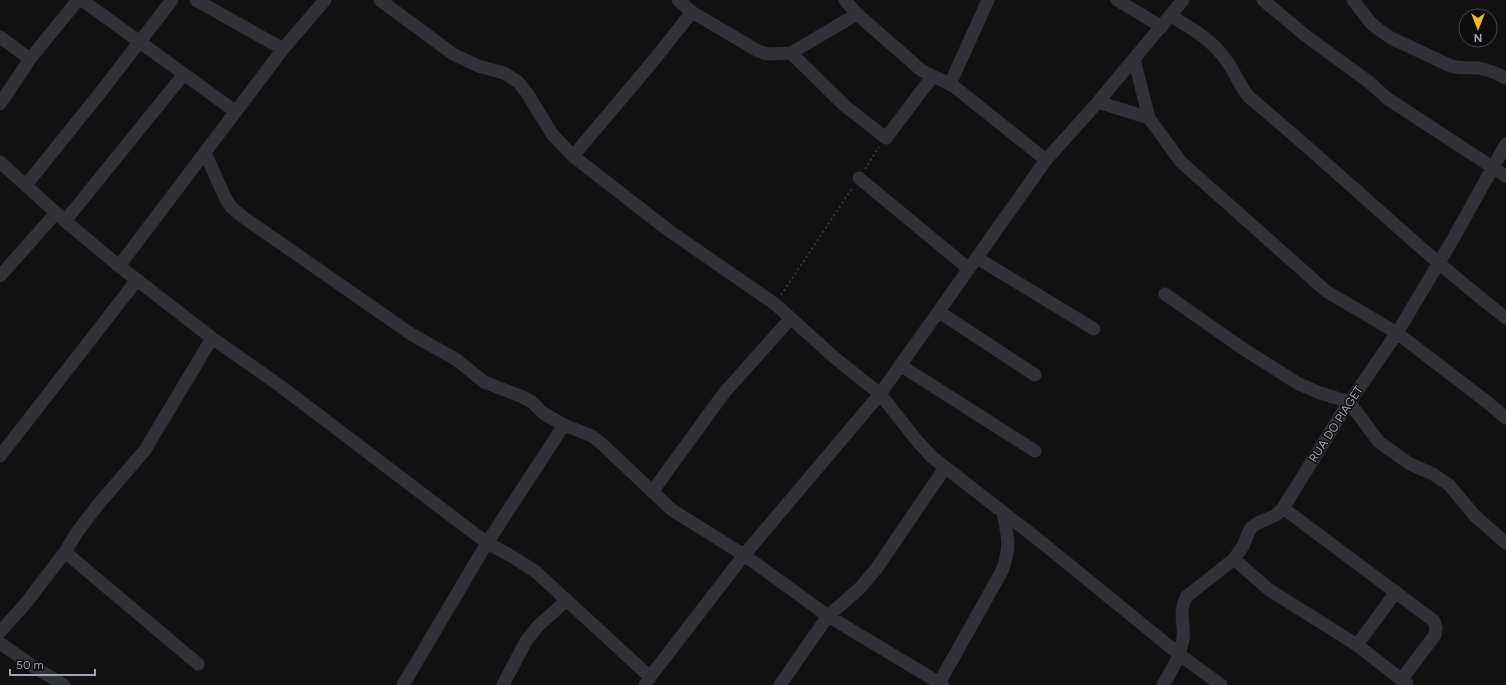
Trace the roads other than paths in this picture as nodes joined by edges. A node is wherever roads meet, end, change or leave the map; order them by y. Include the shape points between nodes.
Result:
1 (78, 0) edge
2 (82, 0) edge
3 (172, 0) edge
4 (196, 0) edge
5 (325, 0) edge
6 (380, 0) edge
7 (678, 0) edge
8 (845, 0) edge
9 (988, 0) edge
10 (1117, 0) edge
11 (1184, 0) edge
12 (1263, 0) edge
13 (1353, 0) edge
14 (692, 12) junction
15 (857, 14) junction
16 (1171, 16) junction
17 (1162, 27) junction
18 (0, 37) edge
19 (139, 42) junction
20 (283, 49) junction
21 (791, 53) junction
22 (30, 59) junction
23 (1134, 59) junction
24 (184, 74) junction
25 (932, 77) junction
26 (1506, 78) edge
27 (950, 84) junction
28 (1098, 102) junction
29 (0, 104) edge
30 (236, 112) junction
31 (1149, 118) junction
32 (1506, 144) edge
33 (205, 153) junction
34 (572, 156) junction
35 (1046, 160) junction
36 (0, 162) edge
37 (1494, 168) junction
38 (1506, 176) edge
39 (859, 178) road end
40 (26, 186) junction
41 (60, 217) junction
42 (977, 258) junction
43 (1438, 263) junction
44 (119, 266) junction
45 (969, 269) junction
46 (0, 276) edge
47 (137, 280) junction
48 (1166, 294) dead end
49 (939, 312) junction
50 (791, 318) junction
51 (1506, 318) edge
52 (1094, 329) dead end
53 (1397, 333) junction
54 (212, 338) junction
55 (900, 365) junction
56 (1035, 375) dead end
57 (880, 394) junction
58 (1349, 402) junction
59 (1506, 418) edge
60 (564, 425) junction
61 (1035, 451) dead end
62 (0, 456) edge
63 (945, 468) junction
64 (652, 492) junction
65 (1283, 508) junction
66 (1003, 513) junction
67 (487, 543) junction
68 (1506, 543) edge
69 (66, 552) junction
70 (744, 555) junction
71 (1234, 559) junction
72 (1396, 592) junction
73 (567, 600) junction
74 (828, 616) junction
75 (0, 632) edge
76 (0, 643) edge
77 (1357, 645) junction
78 (1180, 655) junction
79 (198, 664) dead end
80 (647, 681) edge
81 (1405, 682) edge
82 (940, 684) edge
83 (64, 685) edge
84 (404, 685) edge
85 (503, 685) edge
86 (780, 685) edge
87 (1163, 685) edge
88 (1221, 685) edge

1 - 22 street
2 - 19 street
3 - 19 street
4 - 20 street
5 - 20 street
6 - 34 street via 453,54 478,66 504,73 518,82 552,134
7 - 14 street
8 - 15 street
9 - 27 street
10 - 17 street
11 - 16 street
12 - 37 street via 1388,99
13 - 26 street via 1374,26 1391,38 1456,68 1480,68
14 - 21 street via 758,51 773,54
14 - 34 street
15 - 21 street
15 - 25 street
16 - 17 street
16 - 43 street via 1209,40 1229,63 1243,91 1249,97
17 - 23 street
18 - 22 street
19 - 24 street
19 - 40 street
20 - 30 street
21 - 25 street via 845,106 886,138
22 - 29 street
23 - 28 street
23 - 31 street
24 - 30 street
24 - 41 street
25 - 27 street
27 - 35 street
28 - 31 street
28 - 35 street
30 - 33 street
31 - 53 street via 1181,162 1326,291
32 - 37 street, RUA DO PIAGET
33 - 44 street
33 - 60 street via 225,197 231,207 243,217 411,334 457,360 484,382 523,397
34 - 50 street via 668,230 775,304
35 - 42 street
36 - 40 street
37 - 38 street
37 - 43 street, RUA DO PIAGET
39 - 45 street
40 - 41 street
41 - 44 street
41 - 46 street
42 - 45 street
42 - 52 street
43 - 51 street
43 - 53 street, RUA DO PIAGET
44 - 47 street
45 - 49 street
47 - 54 street
47 - 62 street
48 - 58 street via 1297,383
49 - 55 street
49 - 56 street
50 - 57 street
50 - 64 street via 724,393
53 - 58 street, RUA DO PIAGET
53 - 59 street
54 - 67 street via 279,385
54 - 69 street via 145,450 97,506
55 - 57 street
55 - 61 street
57 - 63 street via 918,442
57 - 70 street
58 - 65 street, RUA DO PIAGET
58 - 68 street via 1379,442 1410,464 1433,474 1449,485 1475,516
60 - 64 street via 597,440
60 - 67 street
63 - 66 street
63 - 74 street via 868,580
64 - 70 street via 672,510
65 - 71 street, RUA DO PIAGET via 1276,515 1250,529 1244,546
65 - 72 street
66 - 78 street
66 - 82 street via 1009,544 1002,571
67 - 73 street via 513,556 536,572
67 - 84 street
69 - 75 street
69 - 79 street
70 - 74 street
70 - 80 street
71 - 77 street via 1268,589
71 - 78 street, RUA DO PIAGET via 1186,597 1182,605 1183,631
72 - 77 street
72 - 81 street via 1429,616 1436,628
73 - 80 street
73 - 85 street via 538,626 526,641
74 - 82 street
74 - 86 street
76 - 83 street
77 - 81 street
78 - 87 street, RUA DO PIAGET
78 - 88 street

